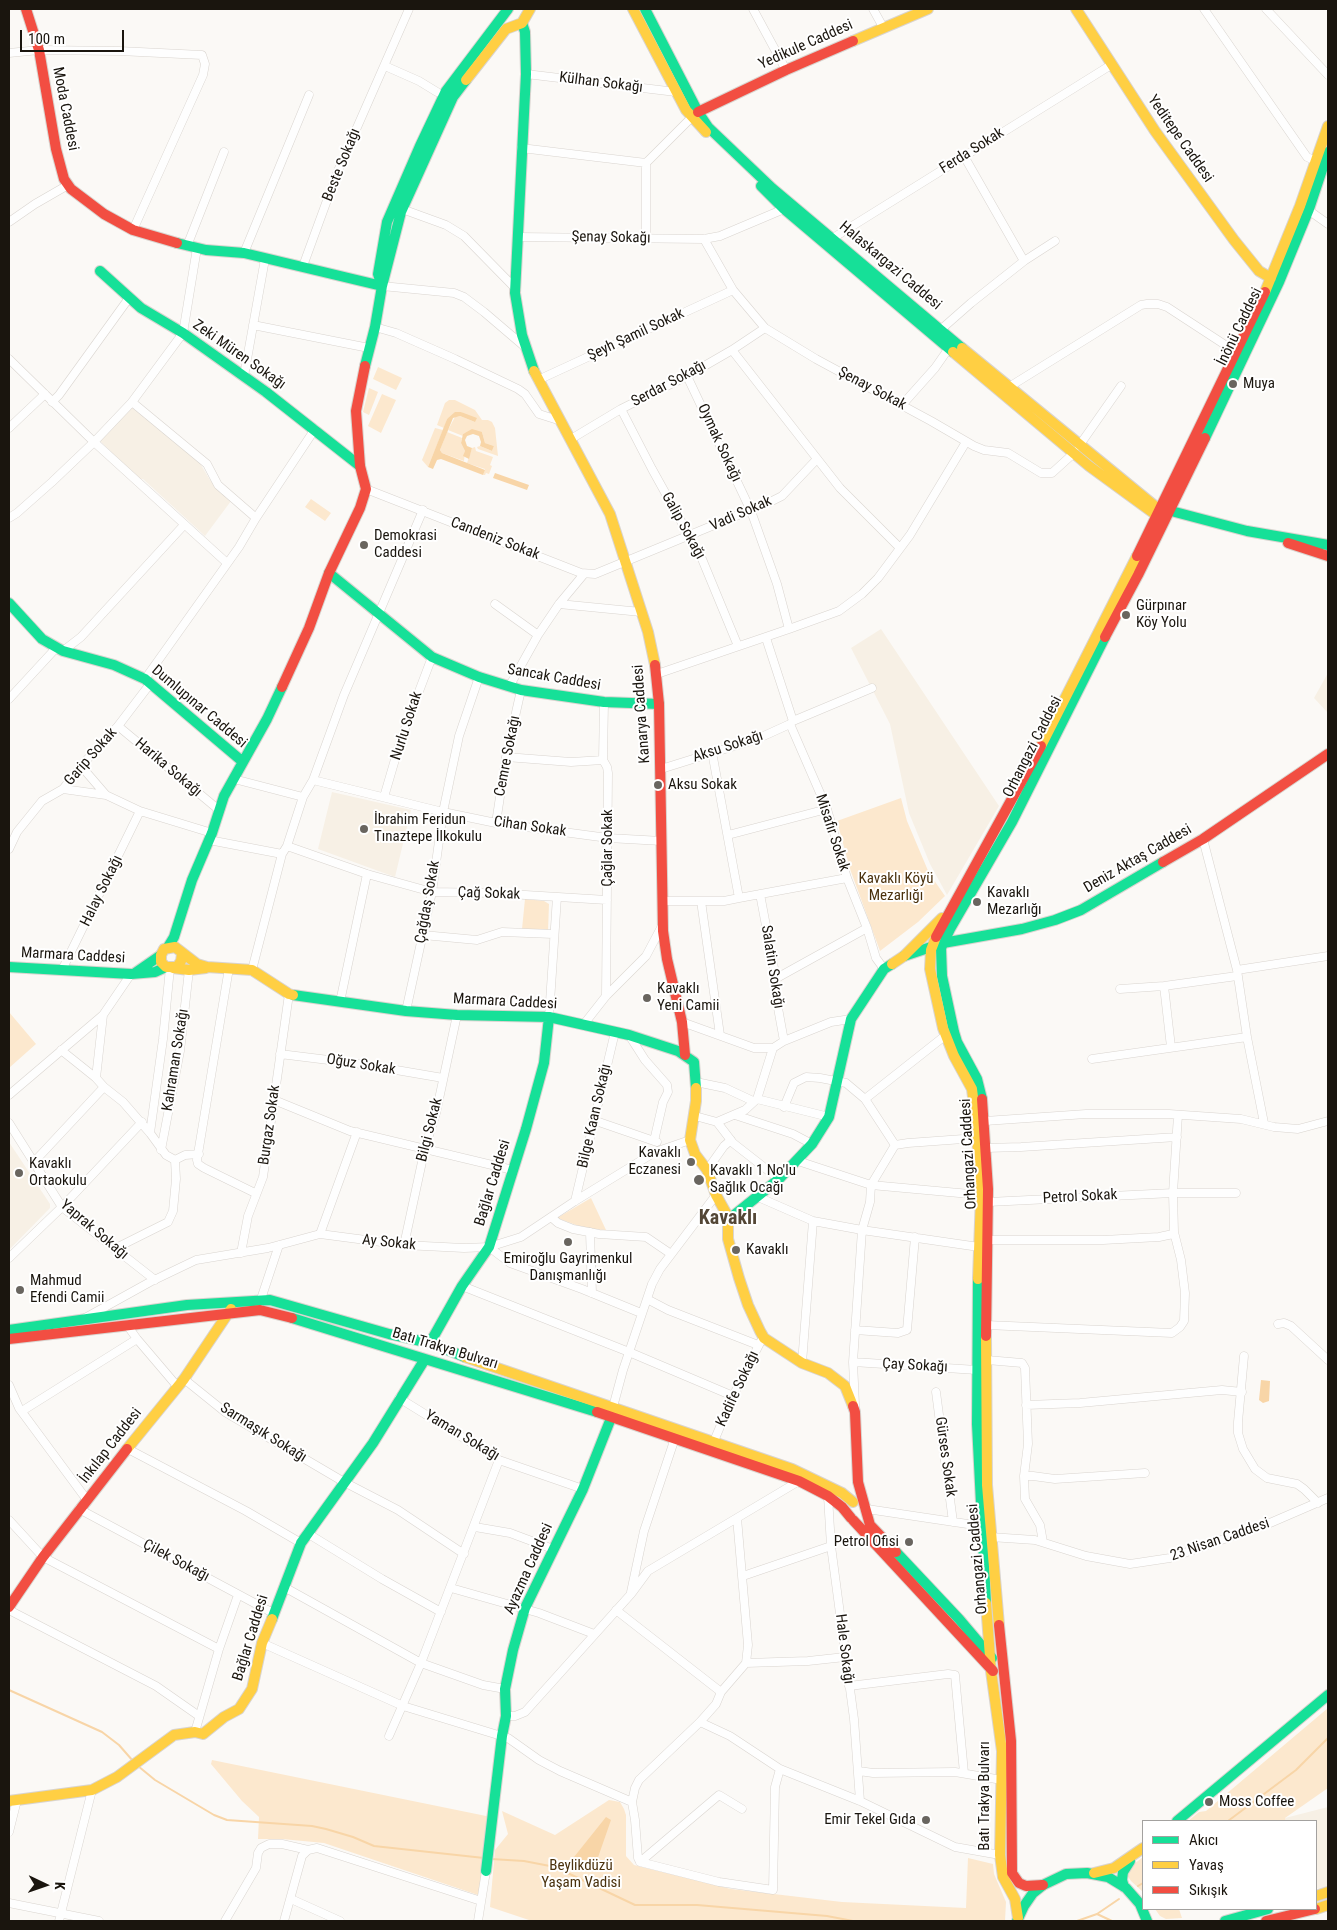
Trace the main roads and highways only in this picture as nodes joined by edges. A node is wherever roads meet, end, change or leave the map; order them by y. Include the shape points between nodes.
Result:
1 (26, 9) edge
2 (508, 9) edge
3 (530, 9) edge
4 (633, 9) edge
5 (645, 9) edge
6 (928, 9) edge
7 (1076, 9) edge
8 (523, 19) edge
9 (695, 115) junction
10 (1328, 126) edge
11 (1324, 159) edge
12 (1286, 252) junction
13 (100, 271) dead end
14 (1271, 278) junction
15 (382, 286) junction
16 (1258, 315) junction
17 (939, 332) junction
18 (1005, 390) junction
19 (360, 466) junction
20 (1163, 514) junction
21 (1266, 535) junction
22 (1328, 545) edge
23 (1328, 556) edge
24 (329, 573) junction
25 (9, 603) edge
26 (659, 704) junction
27 (1328, 754) edge
28 (242, 762) junction
29 (1004, 827) junction
30 (950, 910) junction
31 (942, 942) junction
32 (932, 946) junction
33 (172, 951) junction
34 (904, 956) junction
35 (930, 966) junction
36 (9, 967) edge
37 (207, 967) junction
38 (170, 968) junction
39 (133, 973) junction
40 (549, 1017) junction
41 (685, 1055) junction
42 (984, 1198) junction
43 (728, 1220) junction
44 (983, 1244) junction
45 (233, 1301) junction
46 (230, 1313) junction
47 (9, 1330) edge
48 (9, 1339) edge
49 (430, 1343) junction
50 (425, 1359) junction
51 (612, 1407) junction
52 (612, 1418) junction
53 (861, 1506) junction
54 (852, 1519) junction
55 (9, 1609) edge
56 (988, 1624) junction
57 (967, 1629) junction
58 (990, 1656) junction
59 (1003, 1669) junction
60 (991, 1671) junction
61 (1328, 1695) edge
62 (13, 1800) edge
63 (1178, 1820) edge
64 (1142, 1849) edge
65 (1142, 1849) edge
66 (486, 1870) road end
67 (1094, 1874) junction
68 (1042, 1885) junction
69 (1124, 1887) junction
70 (1142, 1908) edge
71 (1264, 1910) edge
72 (1311, 1910) edge
73 (1147, 1918) edge
74 (1017, 1920) edge
75 (1156, 1921) edge
76 (1225, 1921) edge
77 (1266, 1921) edge

1 - 15 main road, Moda Caddesi via 39,50 64,179 87,202 133,230 163,240 244,253
2 - 8 main road via 511,22
2 - 15 main road via 446,91 420,146 387,222 378,274
3 - 8 main road
4 - 9 main road via 676,92
5 - 9 main road, Halaskargazi Caddesi
6 - 9 main road, Yedikule Caddesi via 786,70
7 - 14 main road, Yeditepe Caddesi via 1155,131 1234,240 1259,271
8 - 15 main road via 506,29 452,98 402,208
8 - 26 main road, Kanarya Caddesi via 526,74 516,290 522,334 538,380 610,514 648,632 657,674
9 - 17 main road, Halaskargazi Caddesi via 772,188
9 - 17 main road via 784,209
10 - 11 main road
11 - 12 main road
12 - 14 main road
12 - 16 main road, İnönü Caddesi
13 - 19 main road, Zeki Müren Sokağı via 141,308 244,376
14 - 16 main road
15 - 19 main road via 356,411
16 - 20 main road, Orhangazi Caddesi
17 - 18 main road, Halaskargazi Caddesi
17 - 18 main road via 949,348
18 - 20 main road
19 - 24 main road via 366,489
20 - 21 main road
20 - 29 main road, Orhangazi Caddesi
21 - 22 main road
21 - 23 main road
24 - 26 main road, Sancak Caddesi via 432,657 479,677 521,690 604,702
24 - 28 main road via 293,665
25 - 28 main road, Dumlupınar Caddesi via 42,639 60,649 114,665 148,682
26 - 41 main road, Kanarya Caddesi via 663,924 682,1022
27 - 31 main road, Deniz Aktaş Caddesi via 1203,839 1068,916 1022,929
28 - 33 main road via 192,880
29 - 30 main road, Orhangazi Caddesi
29 - 31 main road, Orhangazi Caddesi
30 - 32 main road, Orhangazi Caddesi
30 - 34 main road
31 - 32 main road, Deniz Aktaş Caddesi
31 - 42 main road, Orhangazi Caddesi via 940,960 950,1016 957,1042 980,1086 986,1148
32 - 34 main road, Deniz Aktaş Caddesi
32 - 35 main road, Orhangazi Caddesi
33 - 37 main road, Marmara Caddesi
33 - 38 main road via 162,962
33 - 38 main road via 180,964
33 - 39 main road, Marmara Caddesi
34 - 35 main road via 916,952 927,959
34 - 43 main road via 884,969 851,1018 829,1117 812,1144 779,1179
35 - 42 main road, Orhangazi Caddesi via 946,1035 972,1089
36 - 39 main road, Marmara Caddesi
37 - 38 main road, Marmara Caddesi via 189,970
37 - 40 main road, Marmara Caddesi via 252,970 289,994 340,1002 457,1015
38 - 39 main road, Marmara Caddesi
40 - 41 main road, Marmara Caddesi via 629,1035
40 - 49 main road, Bağlar Caddesi via 544,1063 489,1247 462,1286
41 - 43 main road via 694,1062 696,1082 695,1116 690,1140
42 - 44 main road, Orhangazi Caddesi
43 - 53 main road via 728,1240 761,1341 828,1373 845,1386 855,1412
44 - 56 main road, Orhangazi Caddesi via 977,1433
44 - 59 main road, Orhangazi Caddesi via 987,1485
45 - 46 main road, İnkılap Caddesi
45 - 47 main road, Batı Trakya Bulvarı
45 - 49 main road, Batı Trakya Bulvarı via 270,1300
46 - 48 main road, Batı Trakya Bulvarı
46 - 50 main road, Batı Trakya Bulvarı via 257,1310 293,1318
46 - 55 main road, İnkılap Caddesi via 181,1382 43,1557
49 - 50 main road, Bağlar Caddesi via 419,1348 420,1356
49 - 51 main road, Batı Trakya Bulvarı
50 - 52 main road, Batı Trakya Bulvarı
50 - 62 main road, Bağlar Caddesi via 373,1443 301,1543 262,1643 252,1689 239,1709 202,1734 174,1735 124,1772 92,1790
51 - 52 main road, Ayazma Caddesi
51 - 53 main road, Batı Trakya Bulvarı via 792,1470 842,1493
52 - 54 main road, Batı Trakya Bulvarı via 799,1481 828,1496
52 - 66 main road, Ayazma Caddesi via 584,1489 525,1608 513,1650 505,1689 506,1716
53 - 54 main road via 862,1519
53 - 54 main road via 848,1510
53 - 57 main road via 870,1525
54 - 60 main road, Batı Trakya Bulvarı
56 - 57 main road via 978,1634
56 - 58 main road, Orhangazi Caddesi
57 - 58 main road
58 - 59 main road
58 - 60 main road, Batı Trakya Bulvarı
59 - 60 main road
59 - 68 main road, Batı Trakya Bulvarı via 1011,1741 1012,1873 1022,1885
60 - 74 main road, Batı Trakya Bulvarı via 1002,1751 1000,1855 1003,1877 1015,1899
61 - 63 main road
64 - 69 main road via 1124,1869
65 - 67 main road via 1114,1868
67 - 68 main road via 1066,1874
67 - 69 main road
68 - 74 main road
69 - 70 main road
71 - 76 main road
72 - 77 main road
73 - 75 main road

